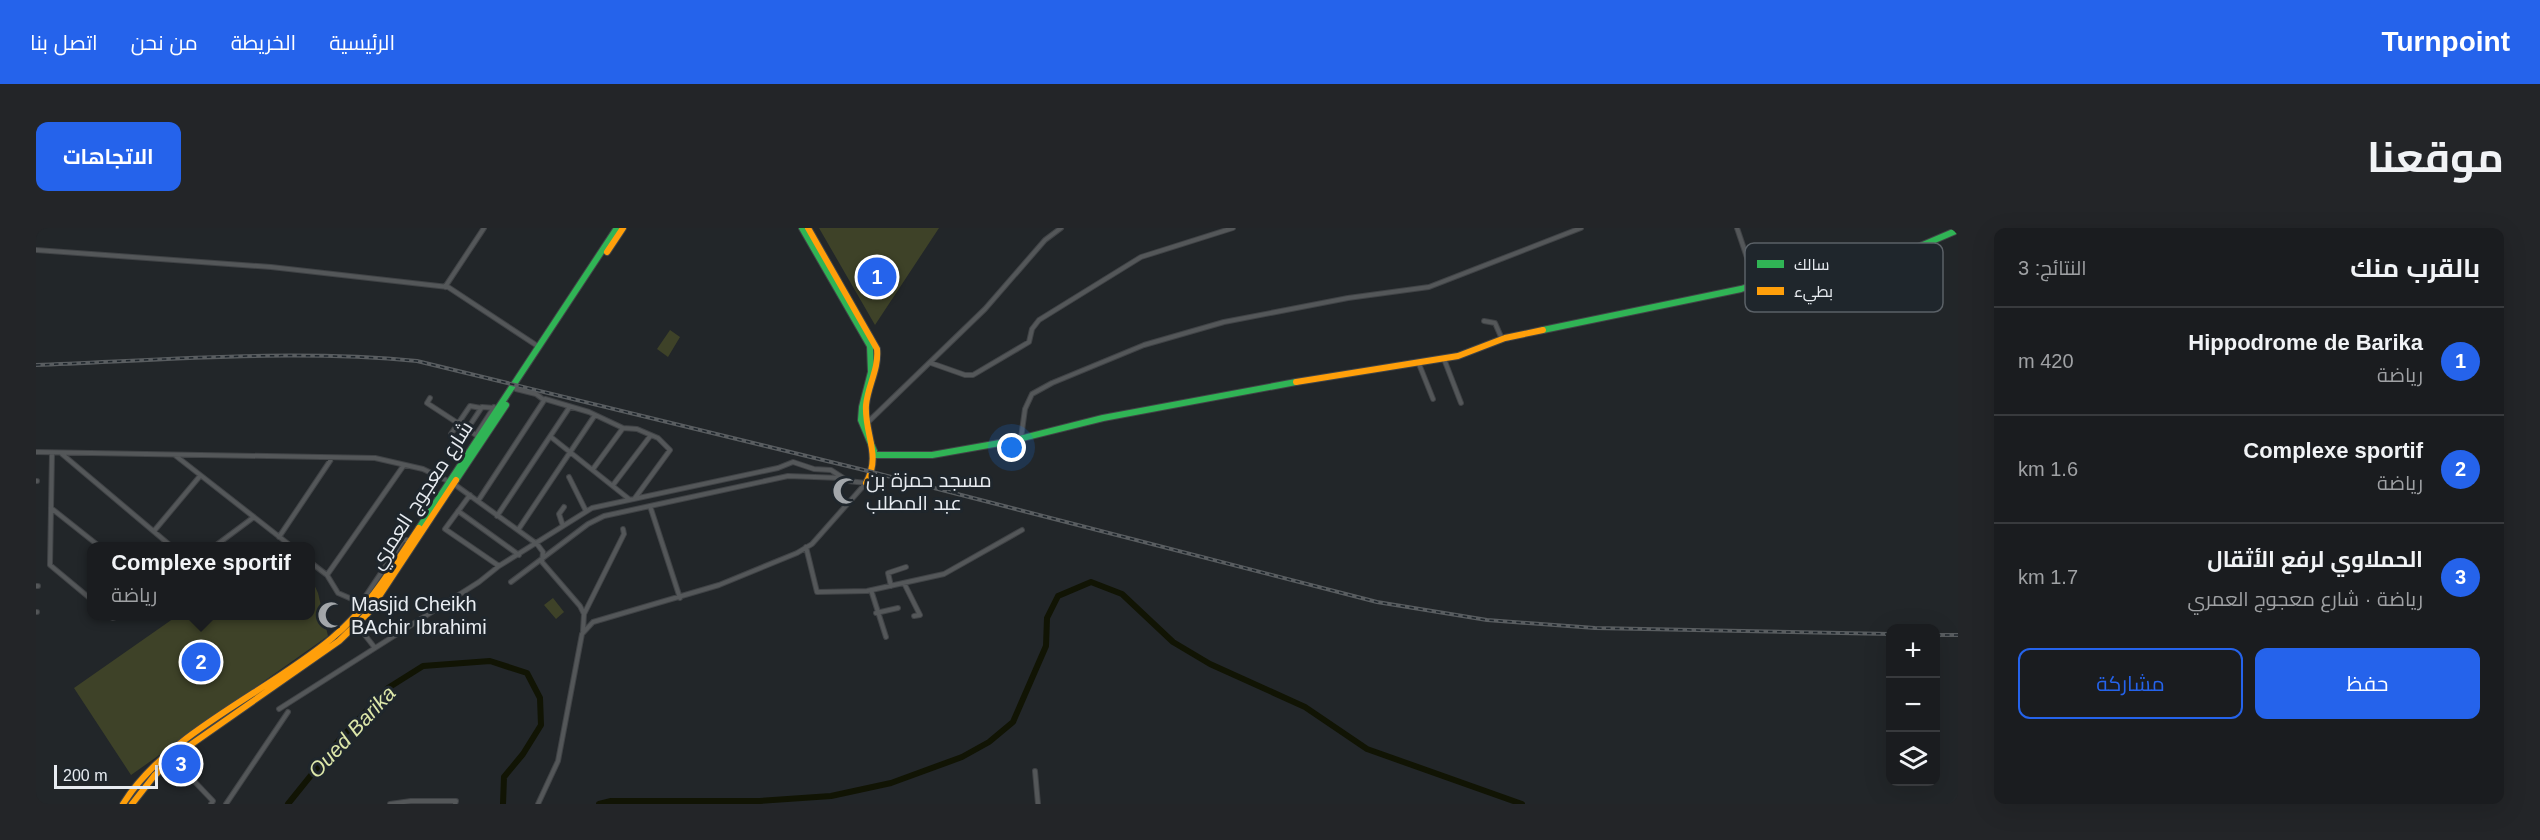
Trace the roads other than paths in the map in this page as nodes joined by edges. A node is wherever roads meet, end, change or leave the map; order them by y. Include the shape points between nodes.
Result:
1 (484, 228) edge
2 (617, 228) edge
3 (623, 228) edge
4 (802, 228) edge
5 (808, 228) edge
6 (1061, 228) edge
7 (1233, 228) edge
8 (1581, 228) edge
9 (1737, 228) edge
10 (1958, 230) edge
11 (1927, 243) edge
12 (36, 250) edge
13 (1745, 252) edge
14 (1745, 286) edge
15 (445, 287) junction
16 (1484, 321) dead end
17 (1502, 339) junction
18 (539, 347) junction
19 (1444, 359) junction
20 (931, 363) junction
21 (1419, 364) junction
22 (516, 389) junction
23 (430, 398) dead end
24 (1433, 399) dead end
25 (544, 400) junction
26 (1461, 403) dead end
27 (481, 408) junction
28 (496, 408) junction
29 (569, 408) junction
30 (595, 415) junction
31 (458, 423) junction
32 (865, 424) junction
33 (623, 428) junction
34 (467, 429) junction
35 (451, 434) dead end
36 (651, 435) junction
37 (551, 437) junction
38 (1021, 438) junction
39 (460, 440) dead end
40 (571, 451) junction
41 (36, 452) edge
42 (52, 453) junction
43 (61, 453) junction
44 (875, 454) junction
45 (175, 456) junction
46 (332, 457) junction
47 (404, 465) junction
48 (593, 469) junction
49 (200, 476) junction
50 (569, 477) dead end
51 (843, 478) junction
52 (452, 483) junction
53 (866, 483) junction
54 (613, 485) junction
55 (470, 495) junction
56 (635, 498) junction
57 (629, 499) junction
58 (478, 501) junction
59 (650, 506) junction
60 (564, 507) dead end
61 (51, 508) junction
62 (458, 511) junction
63 (586, 511) junction
64 (497, 516) junction
65 (254, 518) junction
66 (563, 526) junction
67 (623, 529) dead end
68 (518, 530) junction
69 (1022, 530) dead end
70 (154, 531) junction
71 (279, 537) junction
72 (94, 542) edge
73 (166, 542) edge
74 (220, 542) edge
75 (286, 542) edge
76 (537, 544) junction
77 (807, 547) junction
78 (542, 554) junction
79 (519, 555) junction
80 (315, 566) edge
81 (500, 566) junction
82 (906, 567) dead end
83 (327, 575) junction
84 (511, 582) dead end
85 (904, 583) junction
86 (891, 586) junction
87 (871, 590) junction
88 (87, 596) edge
89 (680, 598) junction
90 (364, 605) junction
91 (898, 608) dead end
92 (876, 613) junction
93 (584, 614) junction
94 (914, 616) dead end
95 (357, 625) junction
96 (582, 634) junction
97 (886, 637) dead end
98 (375, 648) junction
99 (279, 709) dead end
100 (288, 712) dead end
101 (173, 759) junction
102 (1035, 771) dead end
103 (540, 802) edge
104 (123, 804) edge
105 (132, 804) edge
106 (211, 804) edge
107 (226, 804) edge
108 (390, 804) edge
109 (455, 804) edge
110 (1038, 804) edge

1 - 15 street
2 - 18 street, شارع معجوج العمري
3 - 22 street, شارع معجوج العمري
4 - 32 street via 870,346 872,366 861,407
5 - 32 street via 877,349
6 - 20 street via 1045,240 1005,288
7 - 20 street via 1141,257 1039,320 1029,342 978,373 965,375
8 - 38 street via 1429,287 1224,322 1144,345 1032,394 1025,409
9 - 13 street
10 - 11 street
12 - 15 street via 271,267
14 - 17 street
15 - 18 street via 479,305
16 - 17 street via 1495,323
17 - 19 street
18 - 28 street, شارع معجوج العمري
19 - 21 street
19 - 26 street
20 - 32 street
21 - 24 street
21 - 38 street via 1273,386 1103,418
22 - 25 street
22 - 52 street, شارع معجوج العمري
23 - 31 street via 427,403
25 - 29 street
25 - 58 street
27 - 28 street
27 - 31 street via 470,406
27 - 34 street
28 - 34 street via 476,435
28 - 52 street, شارع معجوج العمري
29 - 30 street
29 - 37 street
30 - 33 street
30 - 40 street
31 - 34 street
31 - 35 street
32 - 44 street
33 - 36 street
33 - 48 street
34 - 39 street
36 - 54 street
36 - 56 street via 670,450
37 - 40 street
37 - 64 street
38 - 44 street via 932,455
40 - 48 street
40 - 68 street
41 - 42 street
42 - 43 street
42 - 61 street
43 - 45 street
43 - 70 street
44 - 53 street via 874,470
45 - 46 street
45 - 49 street
46 - 47 street via 375,458
46 - 71 street
47 - 52 street
47 - 83 street
48 - 54 street
49 - 65 street
49 - 70 street
50 - 63 street
51 - 53 street
51 - 56 street via 831,470 793,462
51 - 59 street via 788,476
52 - 55 street
52 - 90 street, شارع معجوج العمري
52 - 95 street, شارع معجوج العمري via 391,580
53 - 77 street
54 - 57 street
55 - 58 street
55 - 62 street
56 - 57 street
57 - 63 street
58 - 64 street
59 - 78 street via 604,516
59 - 89 street
60 - 66 street via 559,514
61 - 72 street
61 - 88 street via 50,565
62 - 79 street
62 - 81 street via 445,529
63 - 66 street
64 - 68 street
65 - 71 street
65 - 74 street
66 - 76 street
67 - 93 street
68 - 76 street
69 - 85 street via 944,574
70 - 73 street
71 - 75 street
76 - 78 street
76 - 79 street
77 - 87 street via 817,592
77 - 89 street
78 - 84 street
78 - 93 street via 542,562
79 - 81 street
80 - 83 street
81 - 98 street
82 - 86 street via 888,573
83 - 90 street via 338,593
85 - 86 street
85 - 94 street via 920,615
86 - 87 street
87 - 92 street
89 - 96 street via 593,622
90 - 104 street, شارع معجوج العمري via 337,635 171,752 142,778
91 - 92 street
92 - 97 street
93 - 96 street
95 - 98 street
95 - 101 street, شارع معجوج العمري
96 - 103 street via 558,761
98 - 99 street
100 - 107 street
101 - 105 street, شارع معجوج العمري
101 - 106 street via 213,801
102 - 110 street
108 - 109 street via 456,801

